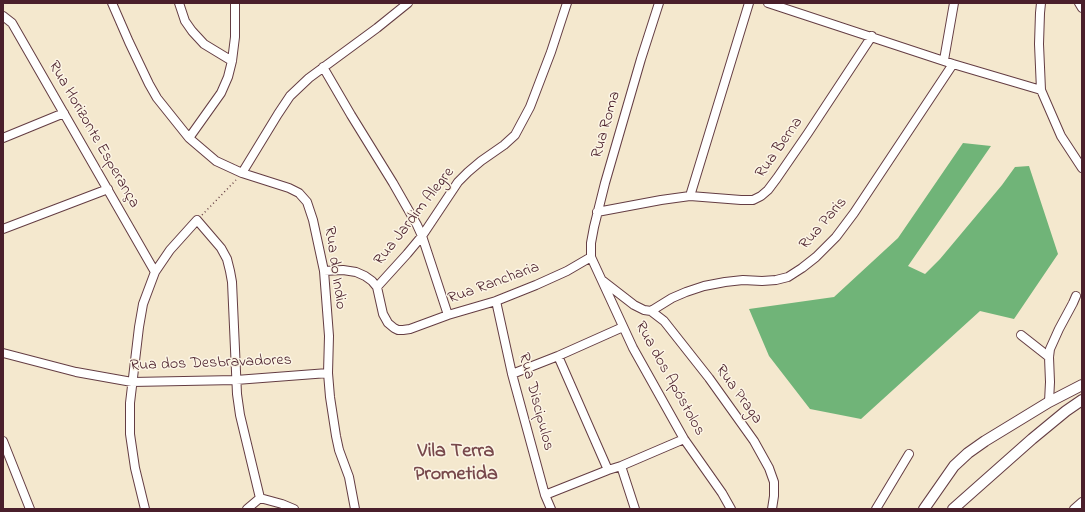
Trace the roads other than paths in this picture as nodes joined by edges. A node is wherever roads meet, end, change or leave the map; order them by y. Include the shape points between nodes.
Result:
1 (112, 3) edge
2 (179, 3) edge
3 (235, 3) edge
4 (408, 3) edge
5 (567, 3) edge
6 (659, 3) edge
7 (749, 3) edge
8 (768, 3) edge
9 (954, 3) edge
10 (1041, 3) edge
11 (1079, 3) edge
12 (1082, 8) edge
13 (3, 16) edge
14 (872, 36) junction
15 (944, 60) junction
16 (232, 61) junction
17 (953, 64) junction
18 (323, 67) junction
19 (1041, 90) junction
20 (64, 113) junction
21 (3, 138) edge
22 (189, 138) junction
23 (1082, 168) edge
24 (242, 173) junction
25 (108, 189) junction
26 (690, 196) junction
27 (598, 212) junction
28 (3, 229) edge
29 (422, 236) junction
30 (591, 258) junction
31 (324, 271) junction
32 (155, 272) junction
33 (602, 281) junction
34 (377, 287) junction
35 (1076, 296) dead end
36 (496, 301) junction
37 (651, 311) junction
38 (448, 315) junction
39 (623, 326) junction
40 (1021, 335) dead end
41 (3, 353) edge
42 (558, 356) junction
43 (1049, 357) junction
44 (328, 373) junction
45 (512, 374) junction
46 (236, 380) junction
47 (132, 382) junction
48 (1082, 385) edge
49 (1082, 400) edge
50 (1049, 402) junction
51 (684, 439) junction
52 (3, 441) edge
53 (909, 454) dead end
54 (621, 466) junction
55 (608, 470) junction
56 (545, 495) junction
57 (260, 498) junction
58 (1082, 502) edge
59 (30, 509) edge
60 (145, 509) edge
61 (247, 509) edge
62 (294, 509) edge
63 (355, 509) edge
64 (550, 509) edge
65 (635, 509) edge
66 (731, 509) edge
67 (772, 509) edge
68 (876, 509) edge
69 (924, 509) edge
70 (953, 509) edge
71 (1074, 509) edge

1 - 22 street, Rua do Indio via 149,84
2 - 16 street via 185,21 192,31 204,44
3 - 16 street
4 - 18 street
5 - 29 street, Rua Jardim Alegre via 530,107 515,135 458,182
6 - 27 street, Rua Roma
7 - 26 street
8 - 14 street
9 - 15 street
10 - 19 street
11 - 12 street
13 - 20 street, Rua Horizonte Esperança via 12,23
14 - 15 street
14 - 26 street, Rua Berna via 768,190 753,200
15 - 17 street
16 - 22 street via 221,93
17 - 19 street
17 - 37 street, Rua Paris via 854,213 836,237 816,257 788,277 704,286 672,298
18 - 24 street via 290,96
18 - 29 street via 408,208
19 - 23 street via 1061,136
20 - 21 street
20 - 25 street, Rua Horizonte Esperança
22 - 24 street, Rua do Indio via 216,161
24 - 31 street, Rua do Indio via 289,188 299,193 307,202
25 - 28 street
25 - 32 street, Rua Horizonte Esperança
26 - 27 street, Rua Berna
27 - 30 street, Rua Roma via 591,243
29 - 34 street, Rua Jardim Alegre
29 - 38 street
30 - 33 street, Rua dos Apóstolos
30 - 36 street, Rua Rancharia
31 - 34 street via 356,272 366,276
31 - 44 street, Rua do Indio via 329,336
32 - 46 street via 170,250 197,220 227,259 232,282
32 - 47 street via 143,304
33 - 37 street, Rua Praga via 634,305
33 - 39 street, Rua dos Apóstolos
34 - 38 street, Rua Rancharia via 383,314 394,328 410,329
35 - 43 street via 1054,339
36 - 38 street, Rua Rancharia
36 - 45 street, Rua Discipulos
37 - 67 street, Rua Praga via 664,321 686,348 754,441 774,482
39 - 42 street
39 - 51 street, Rua dos Apóstolos
40 - 43 street
41 - 47 street, Rua dos Desbravadores via 76,372
42 - 45 street
42 - 55 street
43 - 50 street
44 - 46 street, Rua dos Desbravadores
44 - 63 street, Rua do Indio via 336,436 349,477
45 - 56 street, Rua Discipulos
46 - 47 street, Rua dos Desbravadores
46 - 57 street via 240,415
47 - 60 street via 130,434
48 - 50 street
49 - 70 street via 1032,439
50 - 69 street via 968,453 951,471
51 - 54 street
51 - 66 street, Rua dos Apóstolos
52 - 59 street
53 - 68 street
54 - 55 street
54 - 65 street
55 - 56 street
56 - 64 street, Rua Discipulos
57 - 61 street
57 - 62 street
58 - 71 street

